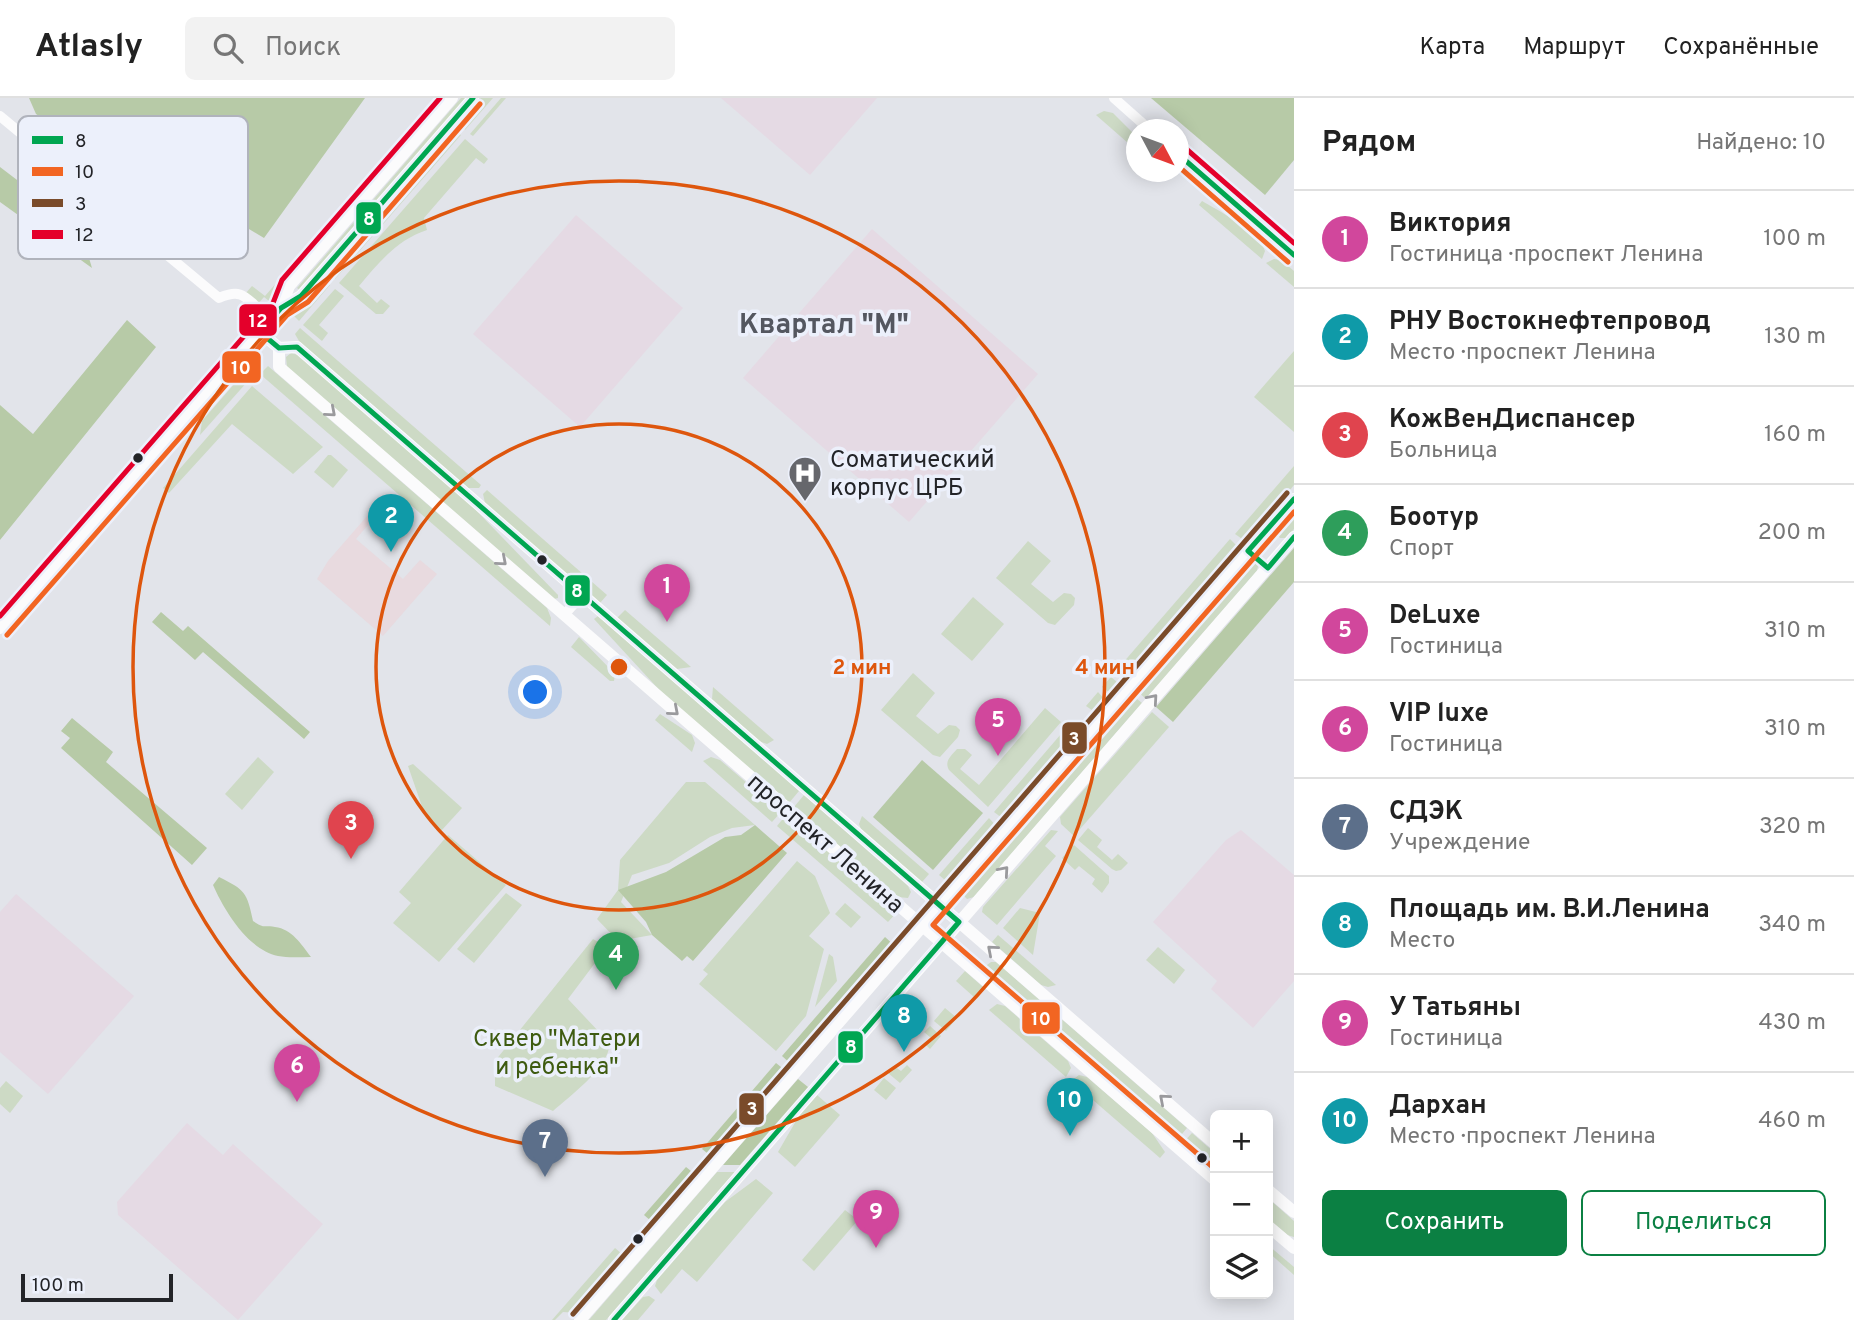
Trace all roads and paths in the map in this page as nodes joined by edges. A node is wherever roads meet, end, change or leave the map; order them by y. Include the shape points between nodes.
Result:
1 (452, 98) edge
2 (473, 98) edge
3 (1114, 98) edge
4 (0, 116) edge
5 (1138, 119) edge
6 (18, 131) edge
7 (1189, 164) edge
8 (1294, 255) edge
9 (172, 259) edge
10 (281, 308) junction
11 (260, 331) junction
12 (279, 348) junction
13 (1294, 499) edge
14 (1294, 537) edge
15 (582, 595) junction
16 (564, 615) junction
17 (0, 629) edge
18 (940, 906) junction
19 (959, 922) junction
20 (921, 926) junction
21 (941, 943) junction
22 (1210, 1140) edge
23 (1210, 1176) edge
24 (1273, 1193) edge
25 (1294, 1212) edge
26 (1273, 1230) edge
27 (1294, 1248) edge
28 (580, 1320) edge
29 (614, 1320) edge

1 - 10 street via 289,286
2 - 10 street via 301,296
3 - 5 street
4 - 6 street
7 - 8 street
9 - 11 street via 219,298 241,293 262,312
10 - 11 street
11 - 12 street, проспект Ленина
11 - 17 street
12 - 15 street, проспект Ленина via 297,347
12 -> 16 street, проспект Ленина via 279,367
13 - 18 street
19 -> 14 street
15 - 16 street
15 - 18 street, проспект Ленина
16 -> 20 street, проспект Ленина
18 - 19 street, проспект Ленина
18 - 20 street
19 - 21 street
22 -> 19 street, проспект Ленина
20 - 21 street, проспект Ленина
20 - 28 street
21 - 23 street, проспект Ленина
21 - 29 street
24 - 25 street
26 - 27 street

